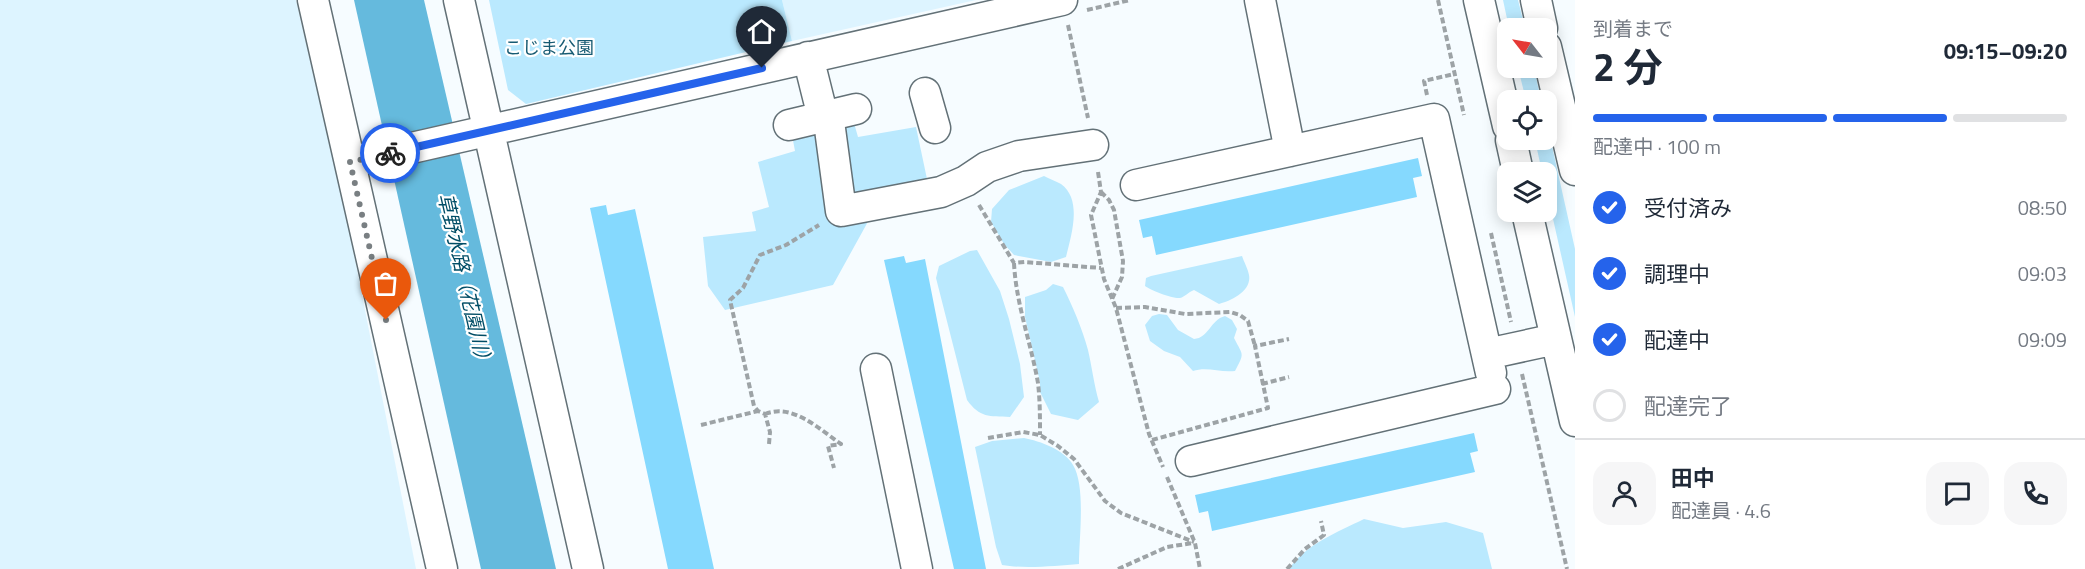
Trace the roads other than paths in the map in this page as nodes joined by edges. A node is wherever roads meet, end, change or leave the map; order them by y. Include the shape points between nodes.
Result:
1 (313, 0) edge
2 (459, 0) edge
3 (1479, 0) edge
4 (1536, 0) edge
5 (1064, 7) edge
6 (1262, 9) edge
7 (1540, 18) edge
8 (808, 57) junction
9 (1553, 78) edge
10 (1500, 90) edge
11 (925, 93) dead end
12 (856, 109) dead end
13 (823, 117) junction
14 (789, 125) dead end
15 (935, 128) dead end
16 (489, 130) junction
17 (1093, 145) road end
18 (1290, 151) junction
19 (350, 162) junction
20 (1575, 170) edge
21 (1136, 185) dead end
22 (1529, 222) edge
23 (1556, 339) junction
24 (876, 369) dead end
25 (1491, 372) junction
26 (1575, 421) edge
27 (1191, 461) dead end
28 (442, 569) edge
29 (588, 569) edge
30 (917, 569) edge

1 - 19 street
2 - 16 street
3 - 10 street
4 - 7 street
5 - 8 street
6 - 18 street
8 - 13 street
8 - 16 street
9 - 20 street
11 - 15 street
12 - 13 street
13 - 14 street
13 - 17 street via 830,129 841,212 941,192 966,182 987,167 1019,156
16 - 19 street
16 - 29 street
18 - 21 street
18 - 25 street via 1434,119
19 - 28 street
22 - 23 street
23 - 25 street
23 - 26 street
24 - 30 street
25 - 27 street

